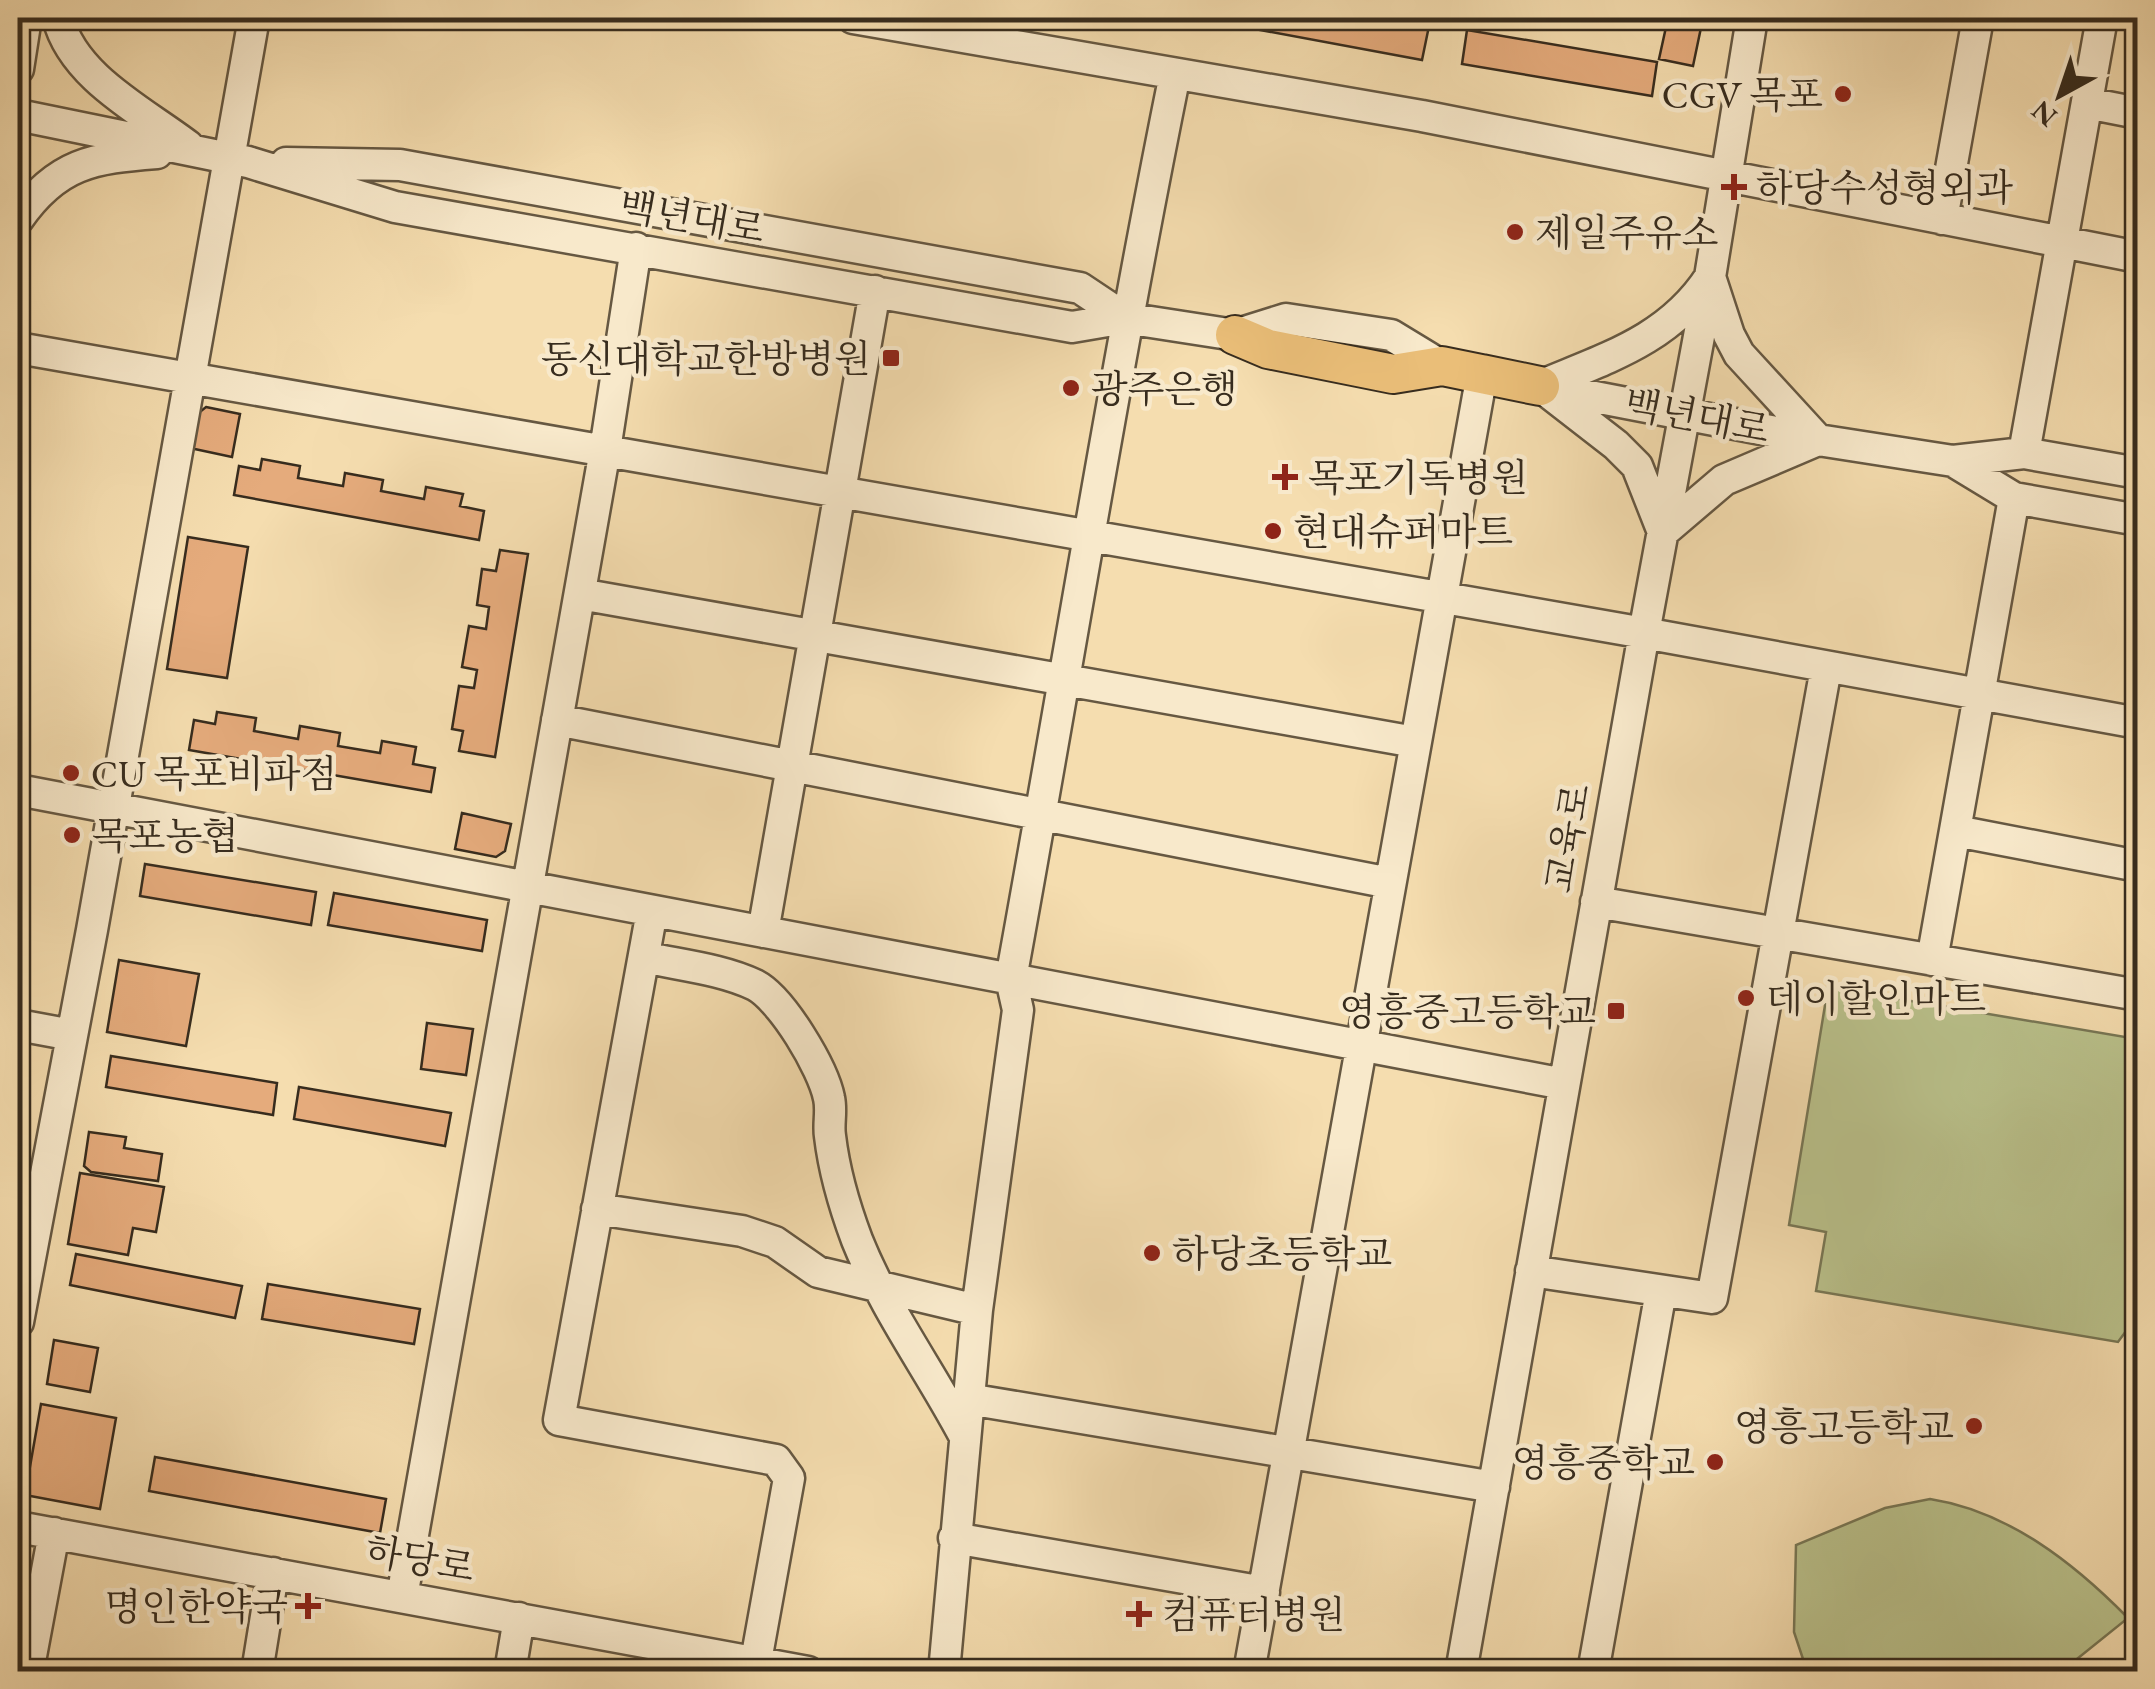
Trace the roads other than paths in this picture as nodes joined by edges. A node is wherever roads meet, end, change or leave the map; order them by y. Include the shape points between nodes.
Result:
1 (26, 18) edge
2 (58, 18) edge
3 (254, 18) edge
4 (853, 18) edge
5 (1752, 18) edge
6 (1978, 18) edge
7 (2102, 18) edge
8 (928, 24) edge
9 (18, 69) edge
10 (1174, 74) junction
11 (2086, 103) junction
12 (2138, 113) edge
13 (18, 115) edge
14 (195, 150) junction
15 (238, 159) junction
16 (1724, 175) junction
17 (18, 218) edge
18 (1942, 218) junction
19 (2060, 243) junction
20 (636, 248) junction
21 (2138, 256) edge
22 (1710, 277) junction
23 (875, 291) junction
24 (1126, 318) junction
25 (1235, 335) joint
26 (18, 348) edge
27 (1482, 374) junction
28 (188, 379) junction
29 (1540, 386) junction
30 (1685, 413) junction
31 (1818, 440) junction
32 (605, 450) junction
33 (2024, 453) junction
34 (1953, 462) junction
35 (2138, 472) edge
36 (840, 492) junction
37 (2014, 498) junction
38 (2138, 520) edge
39 (1663, 532) junction
40 (1091, 536) junction
41 (580, 594) junction
42 (1441, 597) junction
43 (1644, 633) junction
44 (815, 636) junction
45 (1826, 668) junction
46 (1066, 680) junction
47 (1978, 696) junction
48 (558, 720) junction
49 (2138, 723) edge
50 (1415, 742) junction
51 (792, 766) junction
52 (18, 790) edge
53 (114, 808) junction
54 (1041, 814) junction
55 (1956, 831) junction
56 (2138, 866) edge
57 (1390, 882) junction
58 (528, 888) junction
59 (1596, 902) junction
60 (652, 911) junction
61 (763, 932) junction
62 (1778, 933) junction
63 (644, 957) junction
64 (1932, 960) junction
65 (1011, 979) junction
66 (2138, 995) edge
67 (18, 1025) edge
68 (72, 1035) junction
69 (1361, 1045) junction
70 (1564, 1084) junction
71 (597, 1210) junction
72 (1532, 1271) junction
73 (880, 1288) junction
74 (1661, 1291) junction
75 (977, 1310) junction
76 (18, 1313) edge
77 (18, 1322) edge
78 (968, 1400) junction
79 (964, 1435) junction
80 (1288, 1453) junction
81 (1494, 1488) junction
82 (18, 1527) edge
83 (54, 1533) junction
84 (954, 1538) junction
85 (273, 1573) junction
86 (1264, 1592) junction
87 (402, 1596) junction
88 (519, 1618) junction
89 (755, 1667) edge
90 (28, 1672) edge
91 (257, 1672) edge
92 (510, 1672) edge
93 (808, 1672) edge
94 (944, 1672) edge
95 (1249, 1672) edge
96 (1461, 1672) edge
97 (1592, 1672) edge

1 - 9 street
2 - 14 street via 82,63
3 - 15 street
4 - 8 street
5 - 16 street, 교육로
6 - 18 street
7 - 11 street
8 - 10 street
10 - 16 street
10 - 24 street
11 - 12 street
11 - 19 street
13 - 14 street, 백년대로
14 - 15 street, 백년대로
14 - 17 street via 112,156 78,167 54,177
15 - 20 street, 백년대로 via 395,207
15 - 24 street, 백년대로 via 418,168 1080,288
15 - 28 street
16 - 18 street
16 - 22 street, 교육로
18 - 19 street
19 - 21 street
19 - 33 street
20 - 23 street, 백년대로
20 - 32 street
22 - 29 street via 1696,299 1655,334
22 - 30 street, 교육로
22 - 31 street via 1740,354
23 - 24 street, 백년대로 via 1072,327
23 - 36 street
24 - 25 street, 백년대로
24 - 40 street
25 - 27 main road, 백년대로 via 1268,349 1393,374 1442,366
26 - 28 street
27 - 29 main road, 백년대로
27 - 42 street
28 - 32 street
28 - 53 street
29 - 30 street, 백년대로
29 - 39 street via 1637,466
30 - 31 street, 백년대로
30 - 39 street, 교육로
31 - 34 street, 백년대로
31 - 39 street via 1724,480
32 - 36 street
32 - 41 street
33 - 34 street, 백년대로
33 - 35 street, 백년대로
34 - 37 street, 백년대로
36 - 40 street
36 - 44 street
37 - 38 street, 백년대로
37 - 47 street
39 - 43 street, 교육로
40 - 42 street
40 - 46 street
41 - 44 street
41 - 48 street
42 - 43 street
42 - 50 street
43 - 45 street
43 - 59 street, 교육로
44 - 46 street
44 - 51 street
45 - 47 street
45 - 62 street
46 - 50 street
46 - 54 street
47 - 49 street
47 - 55 street
48 - 51 street
48 - 58 street
50 - 57 street
51 - 54 street
51 - 61 street
52 - 53 street
53 - 58 street
53 - 68 street
54 - 57 street
54 - 65 street
55 - 56 street
55 - 64 street
57 - 69 street
58 - 60 street
58 - 87 street
59 - 62 street
59 - 70 street, 교육로
60 - 61 street
60 - 63 street
61 - 65 street
62 - 64 street
62 - 74 street via 1712,1298
63 - 71 street
63 - 73 street via 742,980 784,1009 826,1087 846,1206
64 - 66 street
65 - 69 street
65 - 75 street via 1018,1010
67 - 68 street
68 - 76 street
69 - 70 street
69 - 80 street
70 - 72 street, 교육로
71 - 73 street via 742,1231 774,1242 818,1272
71 - 89 street via 559,1420 776,1460 789,1478
72 - 74 street
72 - 81 street, 교육로
73 - 75 street
73 - 79 street
74 - 97 street
75 - 78 street
76 - 77 street
78 - 79 street
78 - 80 street
79 - 84 street
80 - 81 street
80 - 86 street
81 - 96 street, 교육로
82 - 83 street, 하당로
83 - 85 street, 하당로
83 - 90 street
84 - 86 street
84 - 94 street
85 - 87 street, 하당로
85 - 91 street
86 - 95 street
87 - 88 street, 하당로
88 - 89 street, 하당로
88 - 92 street
89 - 93 street, 하당로

